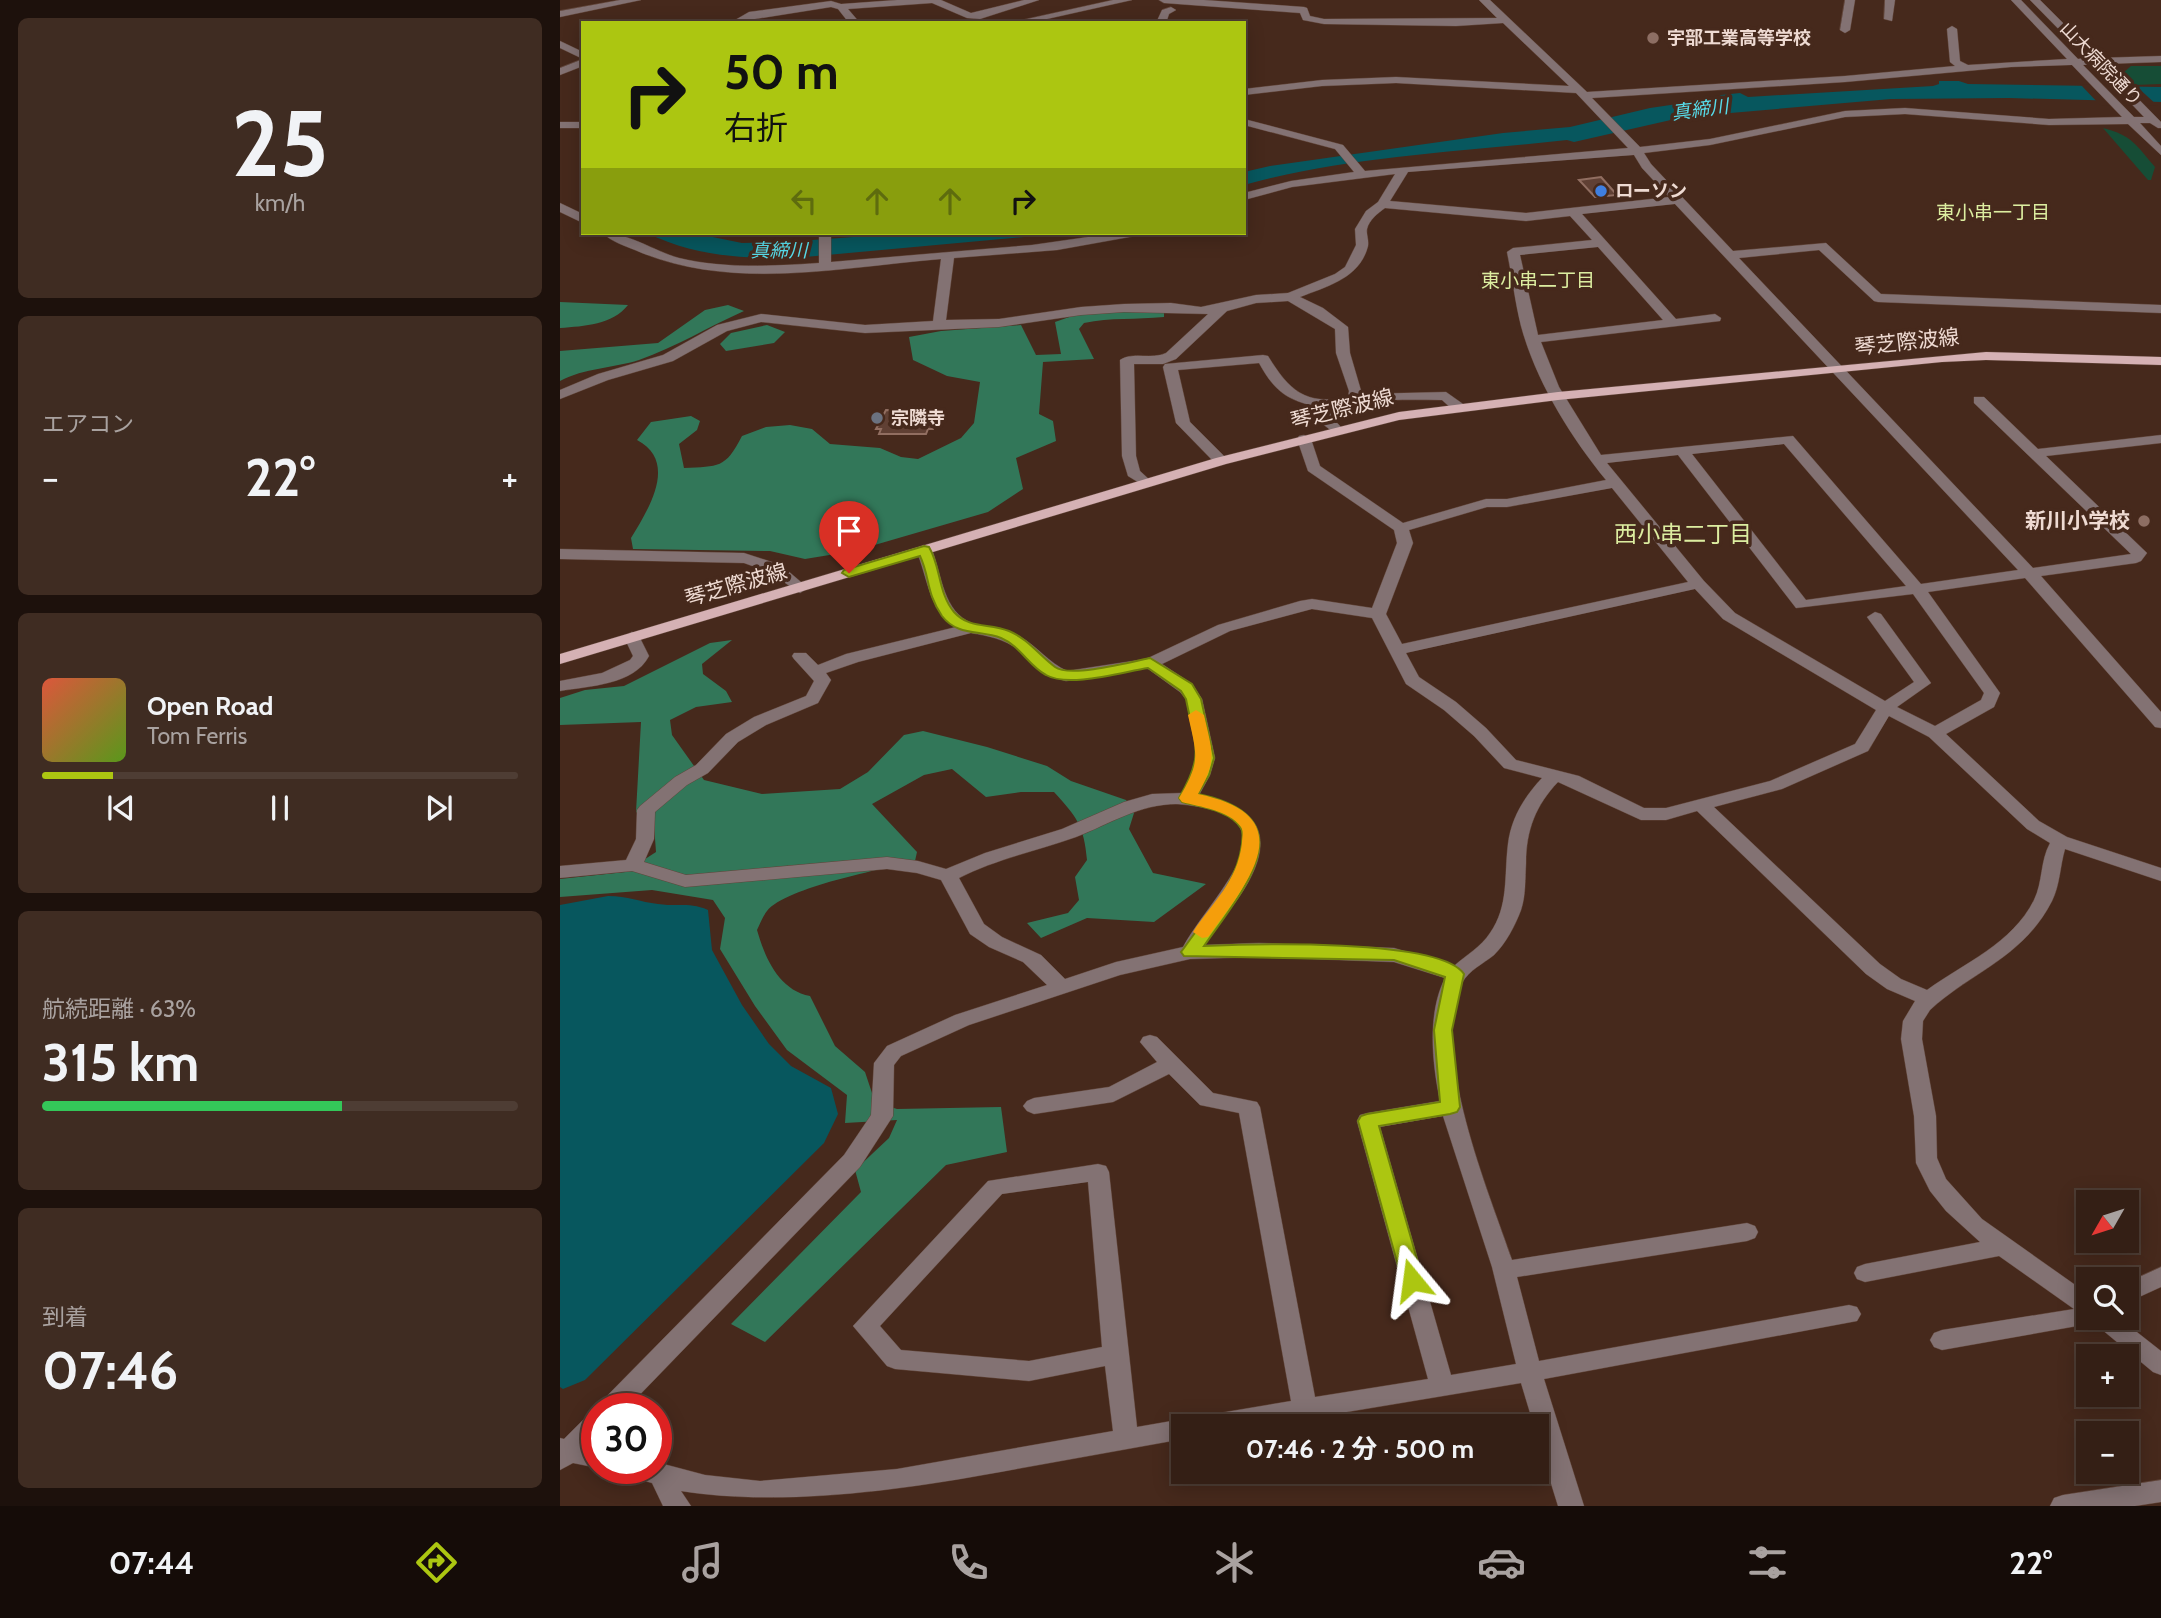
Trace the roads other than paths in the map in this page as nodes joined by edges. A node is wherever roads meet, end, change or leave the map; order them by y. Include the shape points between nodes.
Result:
1 (636, 0) edge
2 (934, 0) edge
3 (1034, 0) edge
4 (1126, 0) edge
5 (1162, 0) edge
6 (1484, 0) edge
7 (1850, 0) edge
8 (1890, 0) edge
9 (2016, 0) edge
10 (2035, 0) edge
11 (834, 4) edge
12 (1305, 5) edge
13 (1245, 6) junction
14 (1171, 10) junction
15 (769, 12) junction
16 (560, 13) edge
17 (1889, 19) dead end
18 (1023, 20) dead end
19 (1505, 20) junction
20 (739, 21) edge
21 (780, 21) edge
22 (853, 21) edge
23 (1162, 21) edge
24 (1952, 29) dead end
25 (1845, 30) dead end
26 (560, 44) edge
27 (581, 55) edge
28 (2161, 58) edge
29 (2095, 60) junction
30 (2074, 61) junction
31 (581, 63) edge
32 (1966, 68) junction
33 (560, 72) edge
34 (1246, 92) edge
35 (1582, 93) junction
36 (2132, 121) junction
37 (1246, 123) edge
38 (560, 125) edge
39 (581, 125) edge
40 (2157, 125) edge
41 (1637, 151) junction
42 (2161, 152) edge
43 (1404, 169) junction
44 (1361, 172) junction
45 (1246, 196) edge
46 (1678, 200) junction
47 (1382, 204) junction
48 (560, 207) edge
49 (1573, 212) junction
50 (581, 218) edge
51 (613, 235) edge
52 (825, 235) edge
53 (1119, 235) edge
54 (1599, 243) junction
55 (948, 254) junction
56 (1731, 255) junction
57 (825, 262) junction
58 (1290, 297) junction
59 (1222, 308) junction
60 (2161, 309) edge
61 (1716, 318) dead end
62 (1673, 323) junction
63 (939, 324) junction
64 (1534, 338) junction
65 (2161, 361) edge
66 (1839, 370) junction
67 (560, 395) edge
68 (1558, 396) junction
69 (1354, 398) junction
70 (1979, 400) dead end
71 (1331, 405) junction
72 (1458, 407) junction
73 (1337, 431) junction
74 (1304, 439) junction
75 (2161, 439) edge
76 (1682, 451) junction
77 (2037, 453) junction
78 (1597, 460) junction
79 (1221, 461) junction
80 (1146, 483) junction
81 (1616, 484) junction
82 (1401, 528) junction
83 (924, 550) junction
84 (560, 555) edge
85 (2029, 574) junction
86 (1698, 584) junction
87 (800, 588) junction
88 (1918, 590) junction
89 (1378, 614) junction
90 (1875, 617) dead end
91 (969, 629) junction
92 (632, 637) junction
93 (1396, 650) junction
94 (800, 656) dead end
95 (560, 659) edge
96 (1150, 663) junction
97 (816, 671) junction
98 (560, 686) edge
99 (1885, 708) junction
100 (2161, 723) edge
101 (1935, 733) junction
102 (1553, 777) junction
103 (1188, 798) junction
104 (1702, 806) junction
105 (2060, 841) junction
106 (633, 864) junction
107 (560, 872) edge
108 (2161, 875) edge
109 (948, 876) junction
110 (1190, 952) junction
111 (1455, 974) junction
112 (1062, 988) junction
113 (1932, 999) junction
114 (1150, 1042) dead end
115 (1171, 1064) junction
116 (1034, 1106) dead end
117 (1450, 1107) junction
118 (1747, 1232) dead end
119 (2002, 1247) junction
120 (1504, 1269) junction
121 (1865, 1273) dead end
122 (2161, 1276) edge
123 (2139, 1287) edge
124 (2076, 1298) edge
125 (1849, 1314) dead end
126 (2076, 1318) edge
127 (2118, 1330) edge
128 (1942, 1340) dead end
129 (1115, 1354) junction
130 (2161, 1365) edge
131 (1530, 1372) junction
132 (1442, 1386) junction
133 (626, 1393) edge
134 (1306, 1409) junction
135 (1275, 1414) edge
136 (1171, 1431) edge
137 (581, 1437) edge
138 (1126, 1439) junction
139 (563, 1453) edge
140 (581, 1456) edge
141 (672, 1478) edge
142 (665, 1484) edge
143 (2161, 1491) edge
144 (678, 1506) edge
145 (1571, 1506) edge
146 (2063, 1506) edge

1 - 16 street
2 - 3 street via 980,16
2 - 11 street
4 - 18 street
5 - 13 street
5 - 14 street
6 - 19 street
7 - 25 street
8 - 17 street
9 - 30 street, 山大病院通り
10 - 29 street, 山大病院通り
11 - 15 street
11 - 22 street
12 - 13 street
12 - 19 street via 1306,18 1325,23 1371,19 1458,25
13 - 14 street
14 - 23 street
15 - 20 street
15 - 21 street
19 - 35 street
24 - 32 street via 1955,62
26 - 27 street
28 - 29 street
29 - 30 street
29 - 40 street, 山大病院通り
30 - 32 street
30 - 36 street, 山大病院通り
31 - 33 street
32 - 35 street
34 - 35 street via 1396,80
35 - 41 street
36 - 40 street
36 - 41 street via 2049,122 1878,111
36 - 42 street, 山大病院通り
37 - 44 street via 1339,147
38 - 39 street
41 - 43 street
41 - 46 street
43 - 44 street
43 - 47 street
44 - 45 street
46 - 49 street
46 - 56 street
47 - 49 street via 1525,217
47 - 58 street via 1361,229 1362,245 1349,269
48 - 50 street
49 - 54 street
51 - 57 street via 652,255 706,266 760,268
52 - 57 street
53 - 55 street
54 - 62 street
54 - 64 street via 1513,252
55 - 57 street
55 - 63 street
56 - 60 street via 1822,246 1878,298
56 - 66 street
58 - 59 street
58 - 69 street via 1341,327
59 - 63 street via 1124,308 999,323
59 - 80 street via 1171,356 1127,360 1129,456 1133,473
61 - 62 street
62 - 64 street
63 - 67 street via 865,329 784,318 750,320 722,328 668,358 603,376
64 - 68 street
65 - 66 main road, 琴芝際波線 via 1986,356
66 - 68 main road, 琴芝際波線
66 - 85 street
68 - 72 main road, 琴芝際波線
68 - 78 street
69 - 71 street
69 - 72 street via 1446,396
70 - 77 street
71 - 73 street via 1325,415
71 - 79 street via 1283,391 1263,359 1170,367 1183,423
72 - 73 main road, 琴芝際波線
73 - 74 main road, 琴芝際波線
74 - 79 main road, 琴芝際波線
74 - 82 street via 1313,468
75 - 77 street
76 - 78 street
76 - 88 street via 1788,439
76 - 88 street via 1802,605
77 - 85 street via 2139,553 2136,558
78 - 81 street
79 - 80 main road, 琴芝際波線
80 - 83 main road, 琴芝際波線
81 - 82 street via 1486,503
81 - 86 street
82 - 89 street via 1405,542
83 - 87 main road, 琴芝際波線
83 - 91 street via 937,597 950,616
84 - 87 street via 744,558 785,572
85 - 88 street
85 - 100 street
86 - 93 street
86 - 99 street via 1729,615
87 - 92 main road, 琴芝際波線
88 - 101 street via 1992,693 1988,703
89 - 93 street
89 - 96 street via 1326,605 1300,606 1224,628
90 - 99 street via 1923,683
91 - 96 street via 1003,634 1022,644 1052,672 1066,676
91 - 97 street via 852,657
92 - 95 main road, 琴芝際波線
92 - 98 street via 641,656 635,667
93 - 102 street via 1412,680 1450,706 1510,764
94 - 97 street
96 - 103 street via 1194,699 1206,758
97 - 106 street via 823,680 812,699 732,738 702,769 681,780 646,810 645,839
99 - 101 street
99 - 104 street via 1861,747 1776,785
101 - 105 street via 2033,825
102 - 104 street via 1573,780 1641,814
102 - 111 street via 1534,797 1522,820 1517,888 1501,932 1488,950
103 - 109 street via 1150,800
103 - 110 street via 1233,812 1251,832 1242,878
104 - 113 street via 1845,940 1860,960 1895,985
105 - 108 street
105 - 113 street via 2039,908 1992,958
106 - 107 street
106 - 109 street via 685,881 887,863
109 - 112 street via 978,931 1032,958
110 - 111 street via 1394,954
110 - 112 street via 1136,963
111 - 117 street via 1443,1030
112 - 133 street via 962,1020 894,1051 884,1063 883,1116 852,1161
113 - 119 street via 1917,1012 1909,1039 1916,1055 1927,1164 1958,1209
114 - 115 street
115 - 116 street via 1113,1094
115 - 134 street via 1207,1100 1249,1107
117 - 120 street
117 - 132 street via 1367,1121
118 - 120 street
119 - 121 street
119 - 124 street
120 - 131 street
122 - 123 street
125 - 131 street
126 - 128 street
127 - 130 street
129 - 129 street via 1098,1172 996,1187 865,1326 895,1359 1029,1371
129 - 138 street
131 - 132 street
131 - 145 street
132 - 134 street
134 - 135 street
136 - 138 street
137 - 139 street
138 - 141 street via 897,1480 799,1489 760,1492
139 - 140 street
142 - 144 street
143 - 146 street

